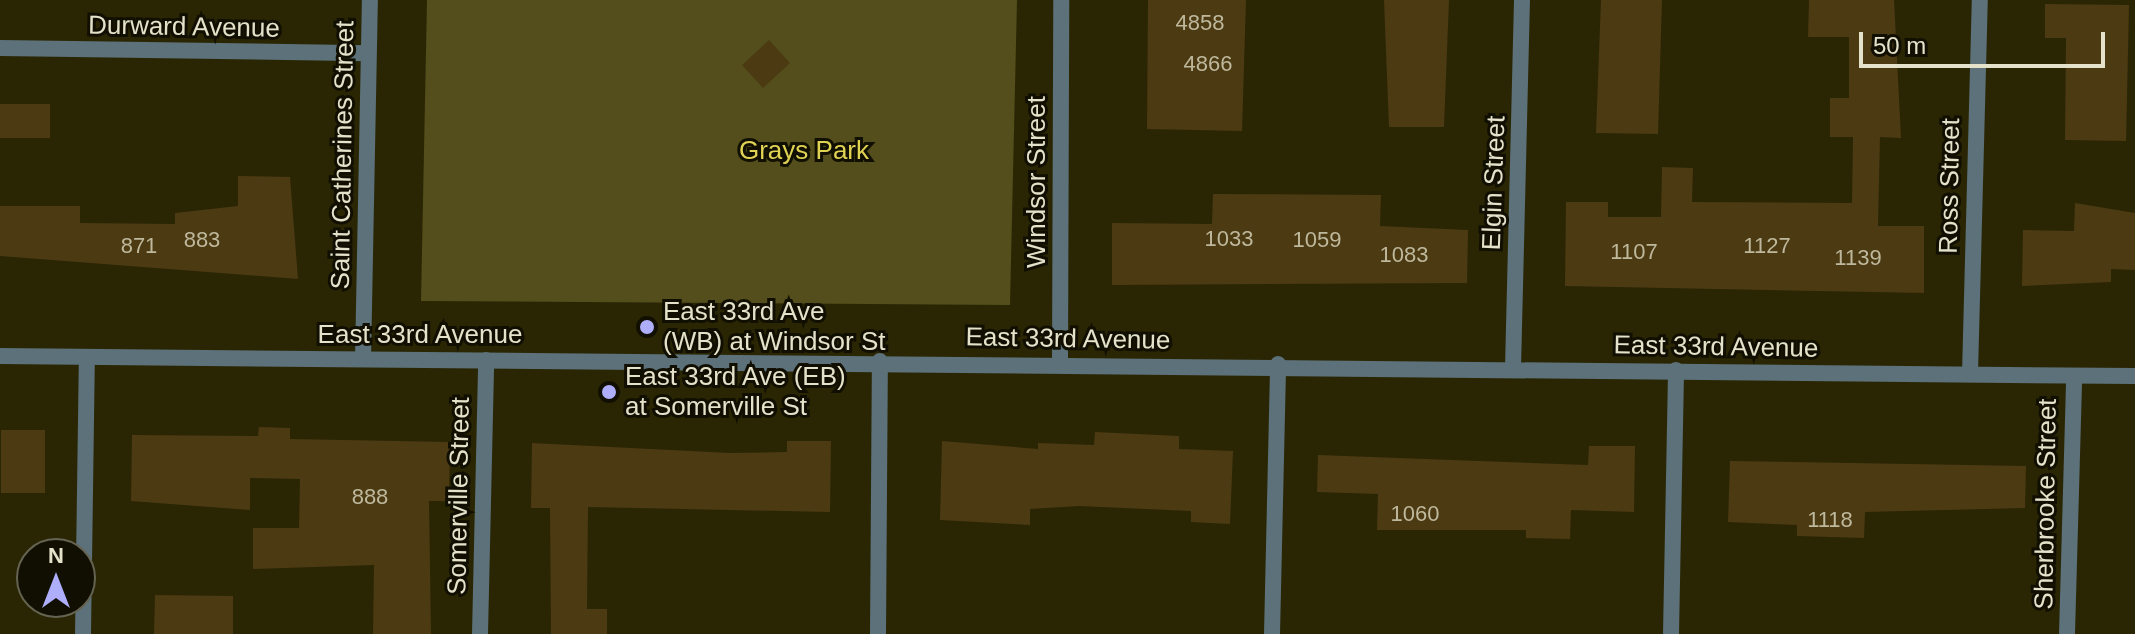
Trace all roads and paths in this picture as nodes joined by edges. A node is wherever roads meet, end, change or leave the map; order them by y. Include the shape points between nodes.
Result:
1 (370, 0) edge
2 (1061, 0) edge
3 (1522, 0) edge
4 (1980, 0) edge
5 (0, 48) edge
6 (368, 53) junction
7 (0, 356) edge
8 (87, 357) junction
9 (363, 359) junction
10 (486, 360) junction
11 (880, 361) junction
12 (1060, 363) junction
13 (1278, 364) junction
14 (1513, 368) junction
15 (1676, 370) junction
16 (1970, 374) junction
17 (2074, 376) junction
18 (2135, 376) edge
19 (83, 634) edge
20 (480, 634) edge
21 (878, 634) edge
22 (1272, 634) edge
23 (1671, 634) edge
24 (2067, 634) edge

1 - 6 street, Saint Catherines Street
2 - 12 street, Windsor Street
3 - 14 street, Elgin Street
4 - 16 street, Ross Street
5 - 6 street, Durward Avenue
6 - 9 street, Saint Catherines Street
7 - 8 street, East 33rd Avenue
8 - 9 street, East 33rd Avenue
8 - 19 street
9 - 10 street, East 33rd Avenue
10 - 11 street, East 33rd Avenue
10 - 20 street, Somerville Street
11 - 12 street, East 33rd Avenue
11 - 21 street
12 - 13 street, East 33rd Avenue
13 - 14 street, East 33rd Avenue
13 - 22 street
14 - 15 street, East 33rd Avenue
15 - 16 street, East 33rd Avenue
15 - 23 street
16 - 17 street, East 33rd Avenue
17 - 18 street, East 33rd Avenue
17 - 24 street, Sherbrooke Street

